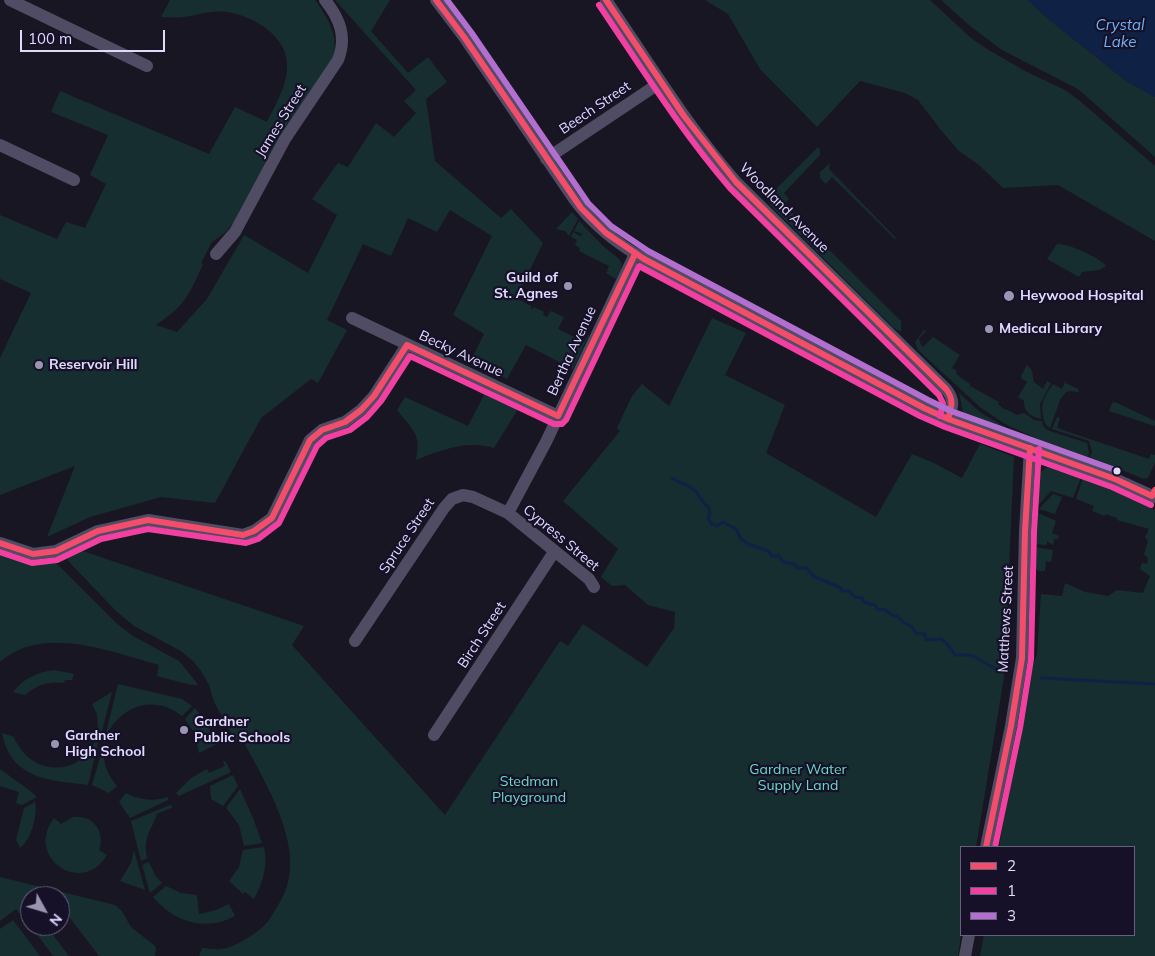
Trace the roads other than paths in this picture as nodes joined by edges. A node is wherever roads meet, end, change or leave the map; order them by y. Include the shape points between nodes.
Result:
1 (10, 0) edge
2 (325, 0) edge
3 (436, 0) edge
4 (606, 0) edge
5 (147, 66) dead end
6 (661, 82) junction
7 (0, 145) edge
8 (546, 159) junction
9 (74, 180) dead end
10 (216, 254) dead end
11 (635, 254) junction
12 (352, 318) dead end
13 (407, 345) junction
14 (558, 416) junction
15 (948, 419) junction
16 (1030, 448) junction
17 (1155, 497) edge
18 (508, 513) junction
19 (0, 543) edge
20 (554, 552) junction
21 (594, 587) dead end
22 (355, 641) dead end
23 (434, 735) dead end
24 (986, 846) edge
25 (969, 936) edge
26 (965, 956) edge

1 - 5 street
2 - 10 street, James Street via 338,20 342,34 338,60 285,139 235,232
3 - 8 street
4 - 6 street, Woodland Avenue
6 - 8 street, Beech Street
6 - 15 street, Woodland Avenue via 736,182 946,389 953,402
7 - 9 street
8 - 11 street via 587,216 612,239
11 - 14 street, Bertha Avenue
11 - 15 street
12 - 13 street, Becky Avenue
13 - 14 street, Becky Avenue
13 - 19 street via 374,396 360,410 345,422 322,430 310,440 272,518 254,531 243,535 148,520 98,531 56,551 33,554
14 - 18 street, Bertha Avenue
15 - 16 street
16 - 17 street
16 - 24 street, Matthews Street via 1022,658
18 - 20 street, Cypress Street
18 - 22 street, Spruce Street via 473,497 460,495 448,502
20 - 21 street, Cypress Street
20 - 23 street, Birch Street
25 - 26 street

